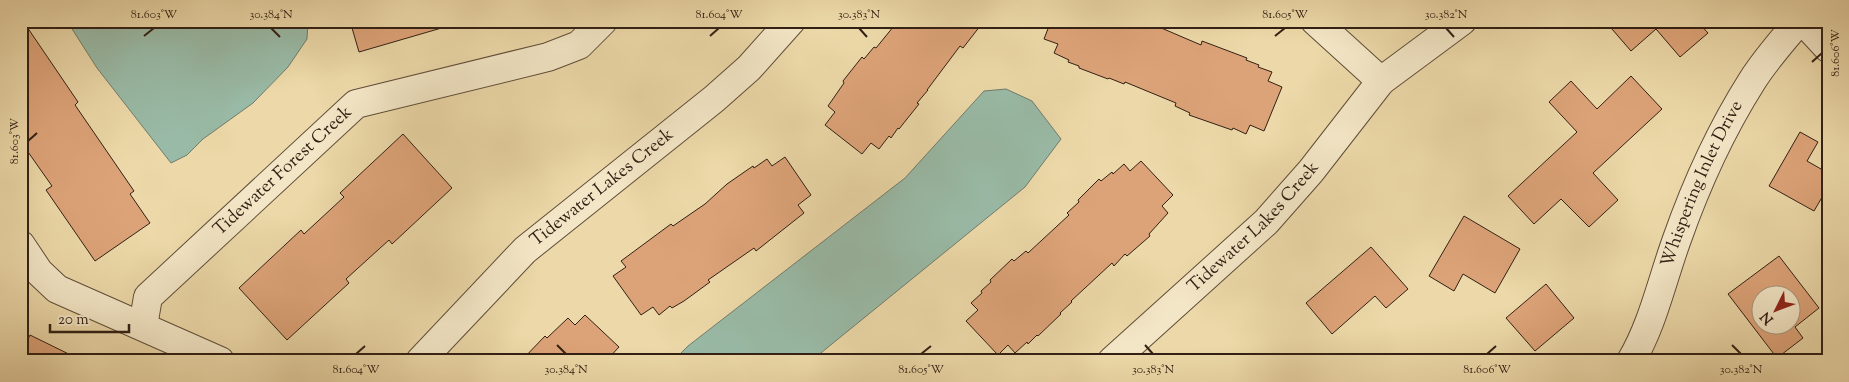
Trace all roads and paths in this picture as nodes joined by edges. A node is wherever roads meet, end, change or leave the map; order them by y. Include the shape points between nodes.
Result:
1 (603, 21) edge
2 (791, 21) edge
3 (1315, 21) edge
4 (1462, 21) edge
5 (1800, 21) edge
6 (1804, 21) edge
7 (1828, 48) edge
8 (1381, 81) junction
9 (21, 245) edge
10 (143, 326) junction
11 (220, 361) edge
12 (420, 361) edge
13 (1112, 361) edge
14 (1631, 361) edge

1 - 10 street, Tidewater Forest Creek via 579,44 548,56 356,104 148,297
2 - 12 street, Tidewater Lakes Creek via 749,68 714,99 506,268
3 - 8 street
4 - 8 street, Tidewater Lakes Creek
5 - 14 street, Whispering Inlet Drive via 1752,80 1725,128 1700,181 1653,311
6 - 7 street
8 - 13 street, Tidewater Lakes Creek via 1311,172 1266,222
9 - 10 street via 39,272 57,288
10 - 11 street

